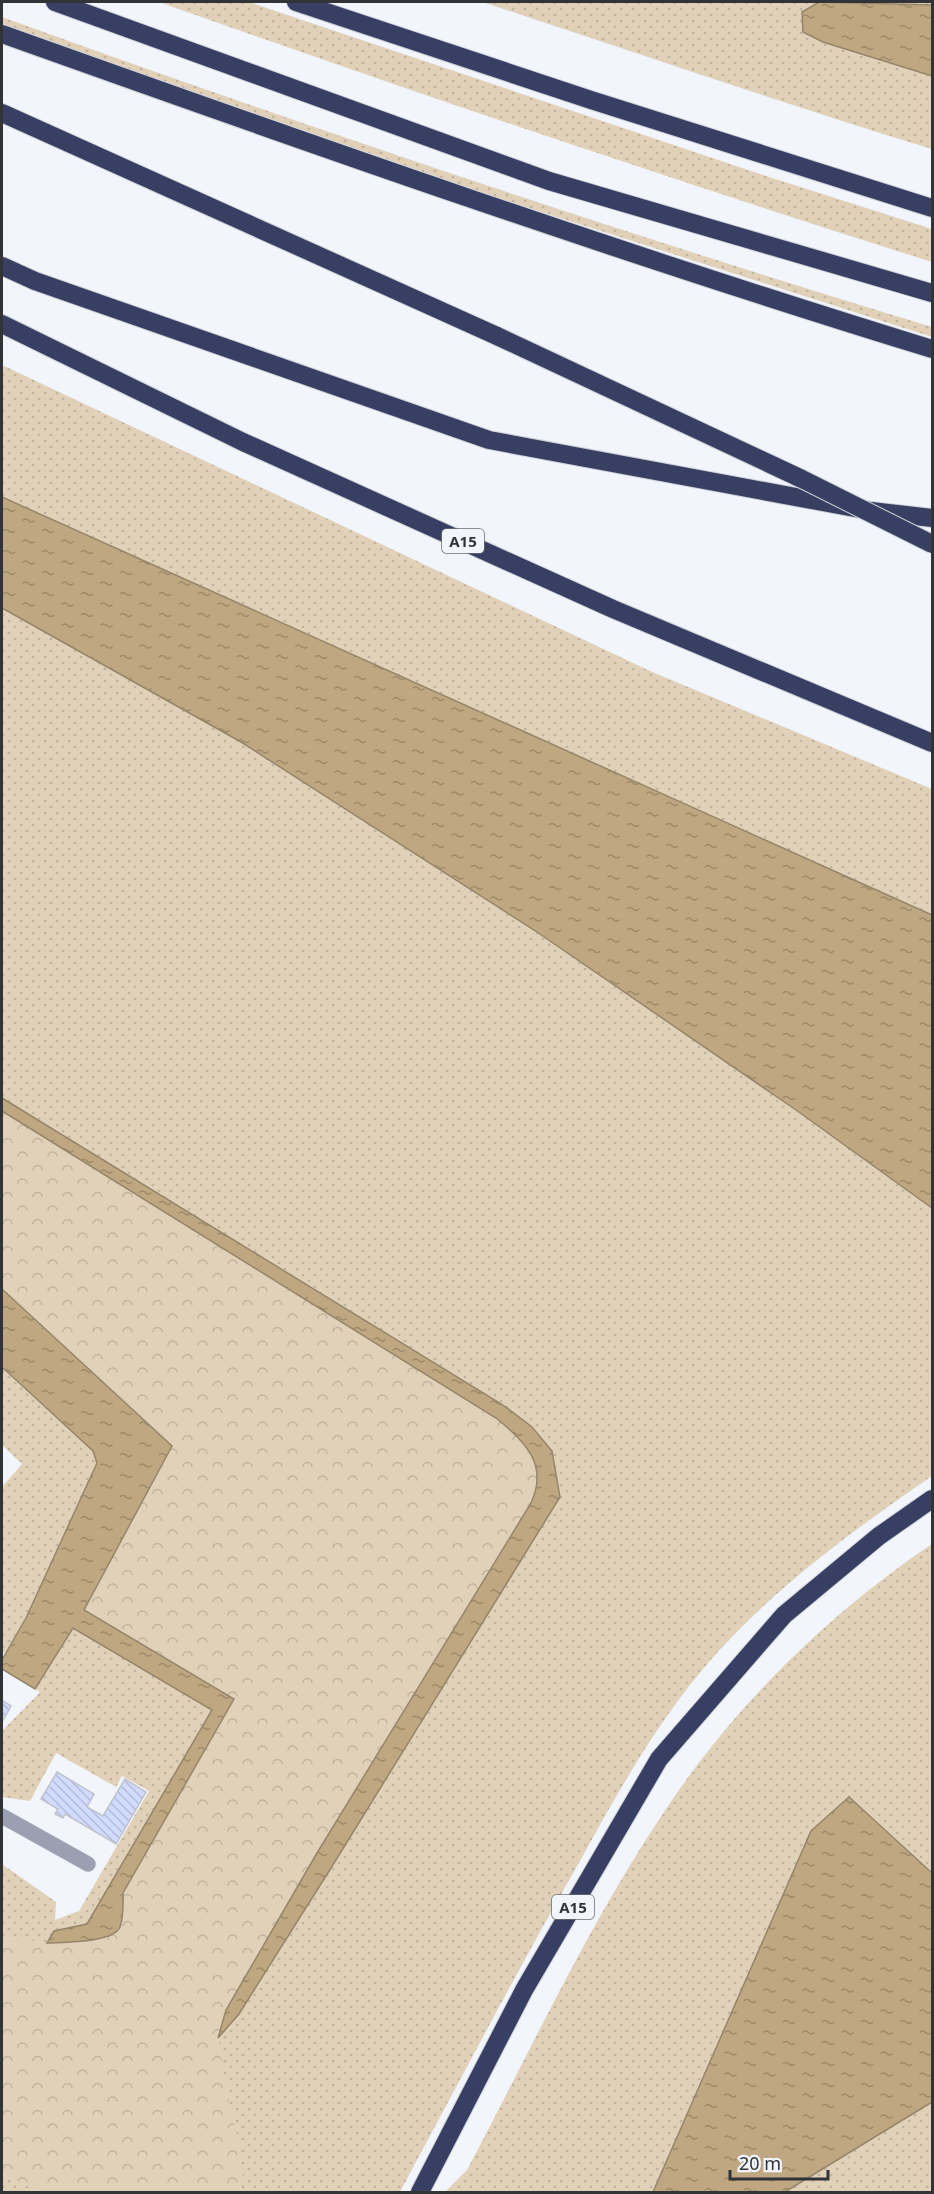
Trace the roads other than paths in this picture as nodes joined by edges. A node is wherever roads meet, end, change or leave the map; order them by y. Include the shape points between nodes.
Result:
1 (55, 2) edge
2 (296, 2) edge
3 (2, 34) edge
4 (2, 113) edge
5 (933, 208) edge
6 (2, 266) edge
7 (933, 292) edge
8 (2, 324) edge
9 (933, 349) edge
10 (933, 518) edge
11 (933, 544) edge
12 (933, 743) edge
13 (933, 1499) edge
14 (2, 1816) edge
15 (88, 1864) dead end
16 (420, 2193) edge

1 - 7 highway via 549,181
2 - 5 highway
3 - 9 highway via 369,165 773,300
4 - 11 highway, bridge via 497,336
6 - 10 highway via 35,281 489,440 871,511
8 - 12 highway, A15 via 243,442 591,599
13 - 16 highway, A15 via 846,1561 784,1616 659,1759 524,1990
14 - 15 lane

